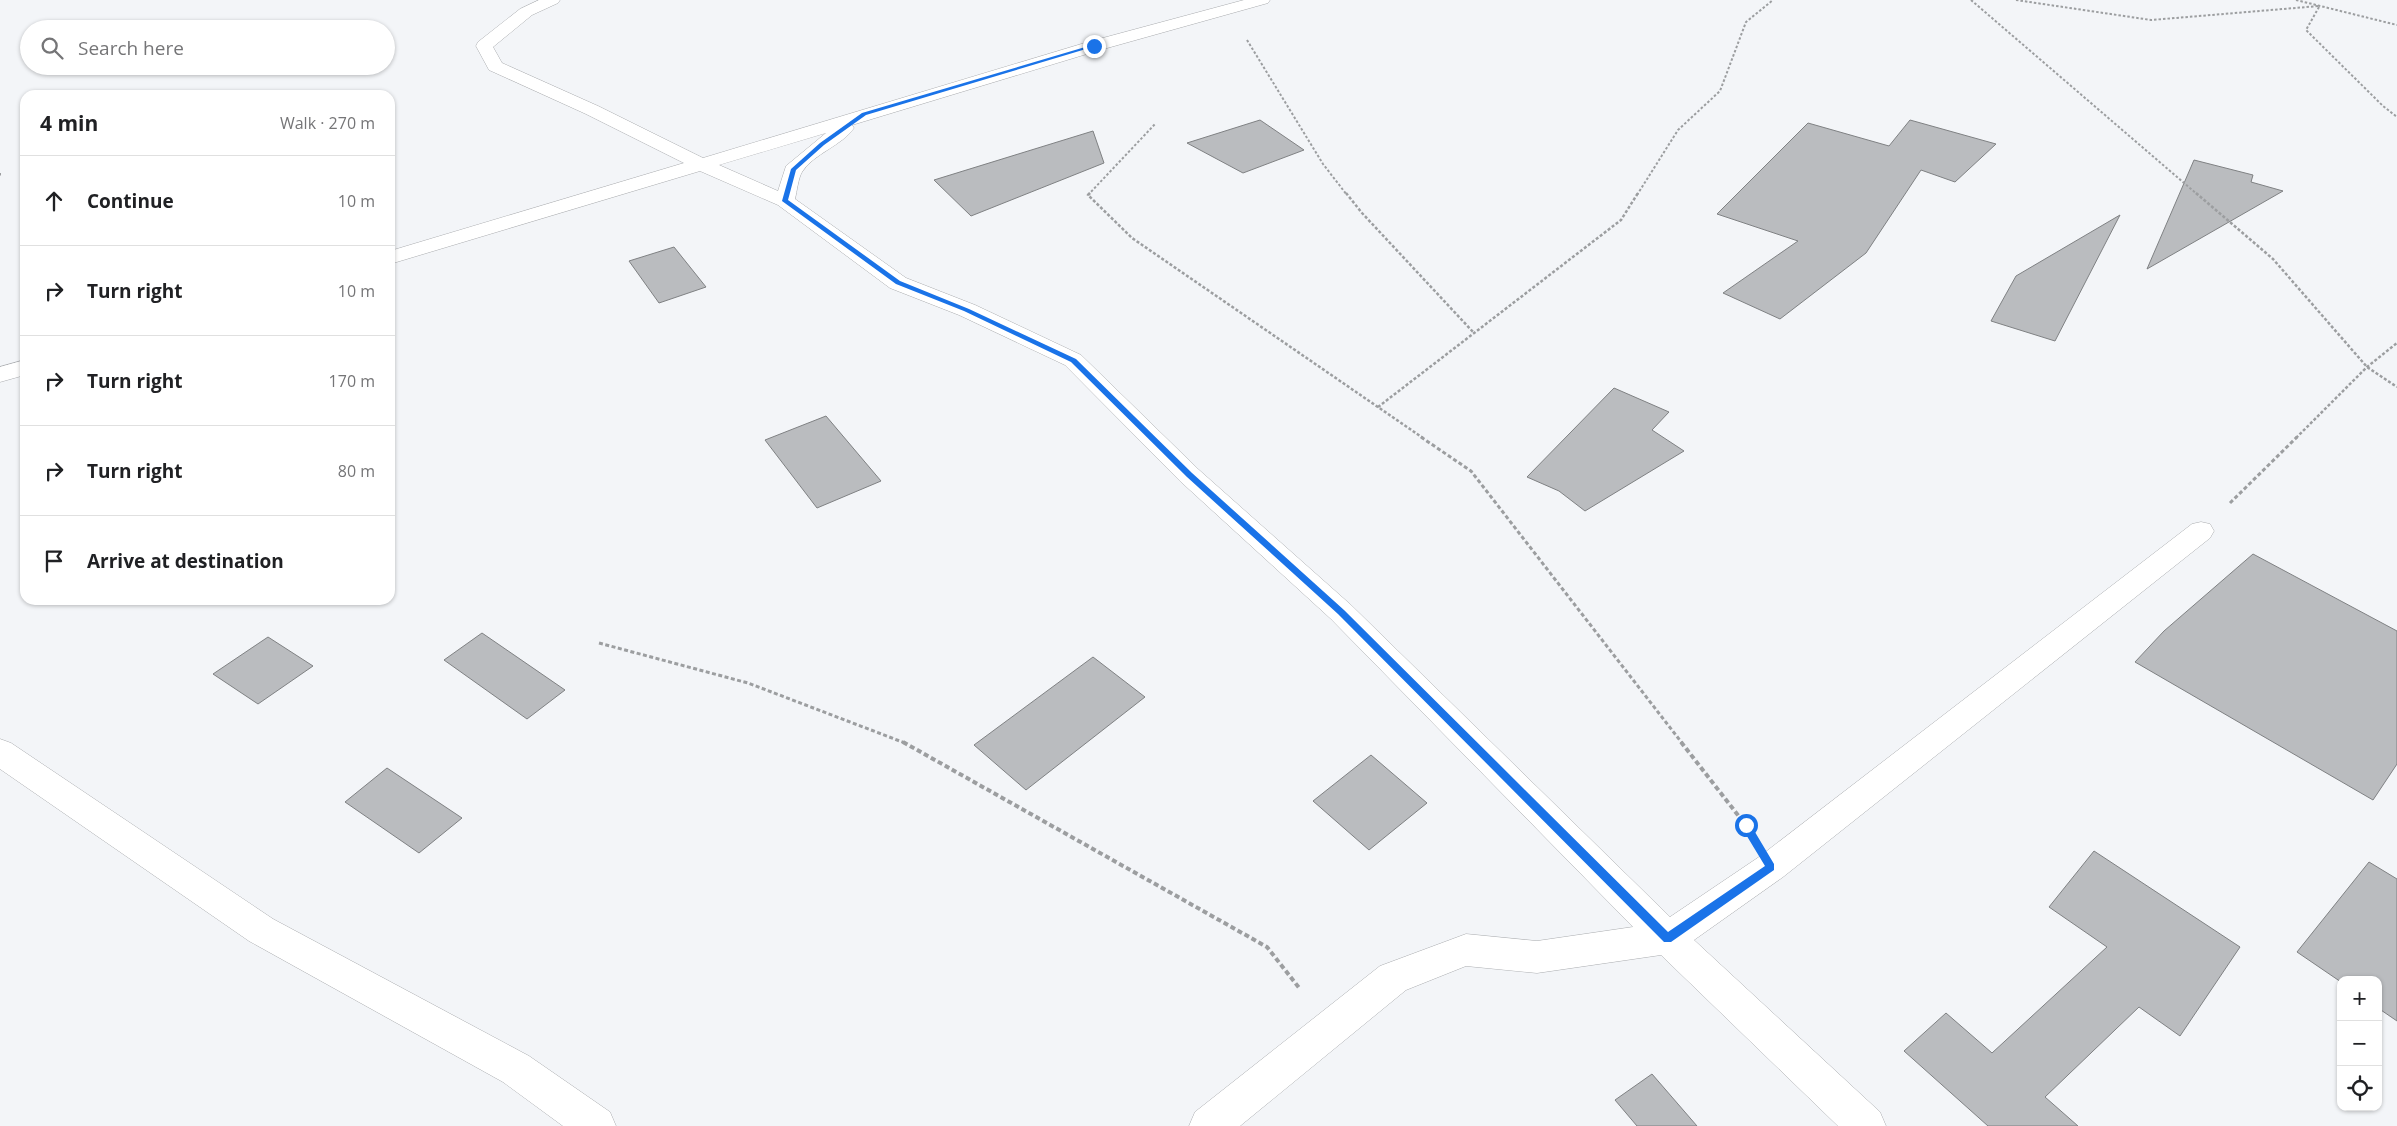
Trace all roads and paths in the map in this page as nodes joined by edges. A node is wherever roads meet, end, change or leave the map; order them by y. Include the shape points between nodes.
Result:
1 (552, 0) edge
2 (1262, 0) edge
3 (1773, 0) edge
4 (1971, 0) edge
5 (2016, 0) edge
6 (2296, 0) edge
7 (2319, 6) junction
8 (1229, 11) junction
9 (2397, 25) edge
10 (864, 114) junction
11 (2397, 117) edge
12 (1156, 123) dead end
13 (704, 164) junction
14 (785, 201) junction
15 (395, 257) edge
16 (1474, 333) junction
17 (2397, 343) edge
18 (2367, 367) junction
19 (20, 369) edge
20 (0, 375) edge
21 (2397, 387) edge
22 (1378, 407) junction
23 (2201, 531) joint
24 (599, 643) dead end
25 (0, 752) edge
26 (1771, 867) junction
27 (1668, 938) junction
28 (1331, 1029) junction
29 (596, 1126) edge
30 (1209, 1126) edge
31 (1866, 1126) edge

1 - 13 street via 526,12 484,46 495,66
2 - 8 street
3 - 16 path via 1746,22 1720,91 1678,130 1621,220
4 - 18 path via 2273,259
5 - 7 path via 2151,20
6 - 7 path
7 - 9 path
7 - 11 path via 2306,30
8 - 10 street via 1094,46
8 - 16 path via 1323,164 1362,212
10 - 13 street
10 - 14 street via 793,170
12 - 22 path via 1088,194 1132,238
13 - 14 street
13 - 15 street
14 - 27 street via 898,283 967,310 1073,360 1189,475 1341,612
16 - 22 path
17 - 18 path
18 - 21 path
18 - 23 path
19 - 20 street
22 - 26 path via 1471,471 1746,825
23 - 26 street
24 - 28 path via 748,682 903,742 1267,947
25 - 29 street via 261,930 516,1069
26 - 27 street
27 - 28 street via 1537,957 1466,950 1393,978
27 - 31 street
28 - 30 street

